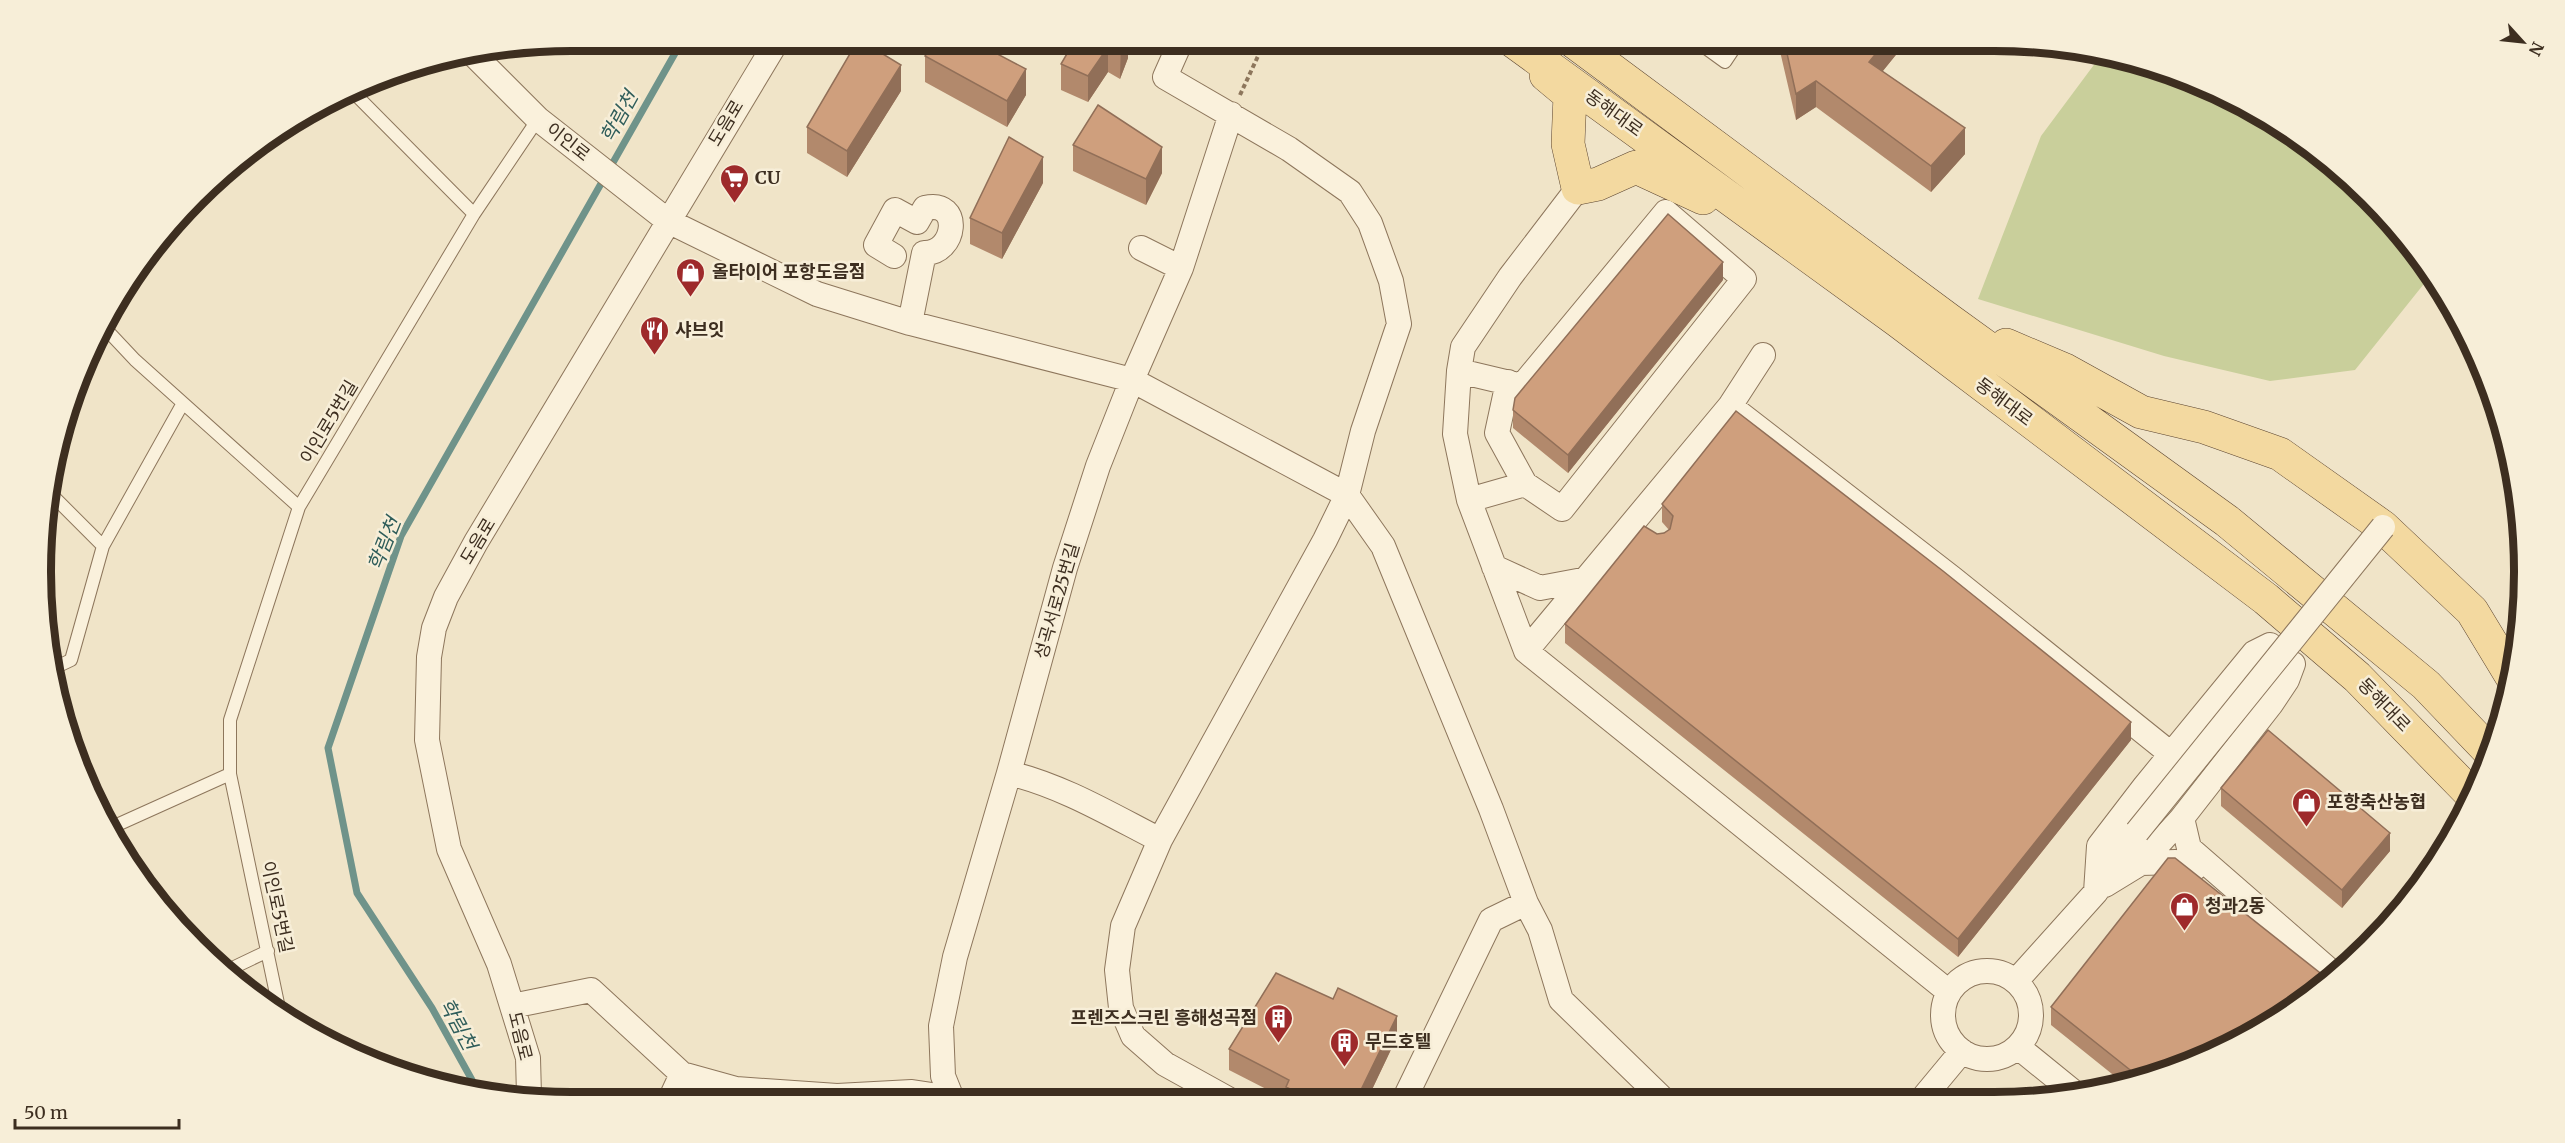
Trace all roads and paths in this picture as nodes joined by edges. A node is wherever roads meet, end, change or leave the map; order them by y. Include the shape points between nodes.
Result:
1 (770, 51) edge
2 (1176, 51) edge
3 (1260, 51) edge
4 (1519, 51) edge
5 (1528, 51) edge
6 (1588, 51) edge
7 (1710, 51) edge
8 (1732, 51) edge
9 (478, 60) edge
10 (358, 97) edge
11 (1231, 114) junction
12 (538, 119) junction
13 (1578, 188) junction
14 (474, 214) junction
15 (668, 221) junction
16 (917, 222) junction
17 (1776, 234) junction
18 (1141, 248) dead end
19 (924, 254) junction
20 (894, 256) dead end
21 (1181, 268) junction
22 (1949, 320) junction
23 (909, 323) junction
24 (109, 333) edge
25 (1763, 355) dead end
26 (1459, 371) junction
27 (1132, 380) junction
28 (1508, 382) junction
29 (183, 403) junction
30 (1730, 406) junction
31 (1525, 484) junction
32 (1347, 495) junction
33 (56, 499) edge
34 (1469, 500) junction
35 (299, 507) junction
36 (2383, 527) junction
37 (103, 546) junction
38 (1494, 567) junction
39 (1588, 579) junction
40 (2270, 645) dead end
41 (1526, 651) junction
42 (2293, 664) dead end
43 (60, 665) edge
44 (2505, 666) edge
45 (2484, 745) edge
46 (2171, 754) junction
47 (1009, 773) junction
48 (230, 774) junction
49 (2466, 789) edge
50 (2182, 818) junction
51 (118, 826) edge
52 (1160, 840) junction
53 (2141, 863) junction
54 (2220, 875) junction
55 (2096, 892) junction
56 (1526, 903) junction
57 (268, 951) junction
58 (234, 967) edge
59 (2329, 970) edge
60 (2016, 981) junction
61 (1950, 992) junction
62 (278, 1001) edge
63 (512, 1006) junction
64 (2018, 1047) junction
65 (1962, 1051) junction
66 (681, 1074) junction
67 (2067, 1087) edge
68 (529, 1090) edge
69 (673, 1092) edge
70 (779, 1092) edge
71 (950, 1092) edge
72 (1216, 1092) edge
73 (1408, 1092) edge
74 (1655, 1092) edge
75 (1928, 1092) edge

1 - 15 street, 도음로
2 - 11 street via 1165,77
3 - 11 path
4 - 13 main road via 1570,95 1568,144
5 - 17 main road, 동해대로
6 - 22 main road
7 - 8 lane via 1725,62
9 - 12 street, 이인로
10 - 14 lane
11 - 21 street, 성곡서로25번길
11 - 32 street via 1350,192 1370,223 1390,281 1399,324 1363,432
12 - 14 lane, 이인로5번길
12 - 15 street, 이인로
13 - 17 main road via 1598,184 1636,167
13 - 26 street via 1463,347
14 - 35 lane, 이인로5번길
15 - 23 street, 이인로 via 817,294
15 - 63 street, 도음로 via 471,551 434,628 429,657 427,740 449,849 499,964
16 - 19 street via 914,245
16 - 19 street via 925,208 933,207 941,208 951,218 944,246
16 - 20 street via 895,210 876,245
17 - 49 main road, 동해대로 via 1898,321 2266,599 2357,677
18 - 21 street
19 - 23 street
21 - 27 street, 성곡서로25번길
22 - 36 main road via 2065,370 2141,412 2204,427 2280,454
22 - 45 main road via 2227,521 2426,685
23 - 27 street, 이인로
24 - 29 lane
25 - 30 street
26 - 28 street
26 - 34 street via 1455,434
27 - 32 street, 이인로
27 - 47 street, 성곡서로25번길 via 1098,466 1065,568
28 - 31 street via 1497,433
28 - 31 street via 1522,386 1666,212 1744,279 1562,509
29 - 35 lane
29 - 37 lane
30 - 39 street via 1644,525
30 - 46 street
31 - 34 street
32 - 52 street
32 - 56 street via 1383,546
33 - 37 lane
34 - 38 street
35 - 48 lane, 이인로5번길 via 230,720
36 - 44 main road via 2472,610
36 - 55 street, bridge via 2137,832
37 - 43 lane via 71,660
38 - 39 street via 1540,588
38 - 41 street
39 - 41 street
40 - 46 street via 2254,653
41 - 61 street
42 - 50 street via 2288,680 2271,704
46 - 55 street via 2099,846
47 - 52 street via 1080,798
47 - 71 street, 성곡서로25번길 via 955,957 941,1026 943,1076
48 - 51 lane
48 - 57 lane, 이인로5번길
50 - 53 street
50 - 54 street via 2189,848
52 - 72 street via 1123,926 1117,970 1121,1008 1133,1036 1166,1064
53 - 54 street via 2176,862
53 - 55 street
54 - 59 street
55 - 60 street
56 - 73 street via 1491,920
56 - 74 street via 1540,930 1561,1000
57 - 58 lane
57 - 62 lane, 이인로5번길
60 - 61 street via 1988,970 1959,980
60 - 64 street via 2031,1006 2027,1035
61 - 65 street via 1943,1017 1952,1042
63 - 66 street via 591,990
63 - 68 street, 도음로 via 528,1058
64 - 65 street via 2005,1056 1990,1059 1975,1058
64 - 67 street
65 - 75 street
66 - 69 street
66 - 70 street via 736,1089

